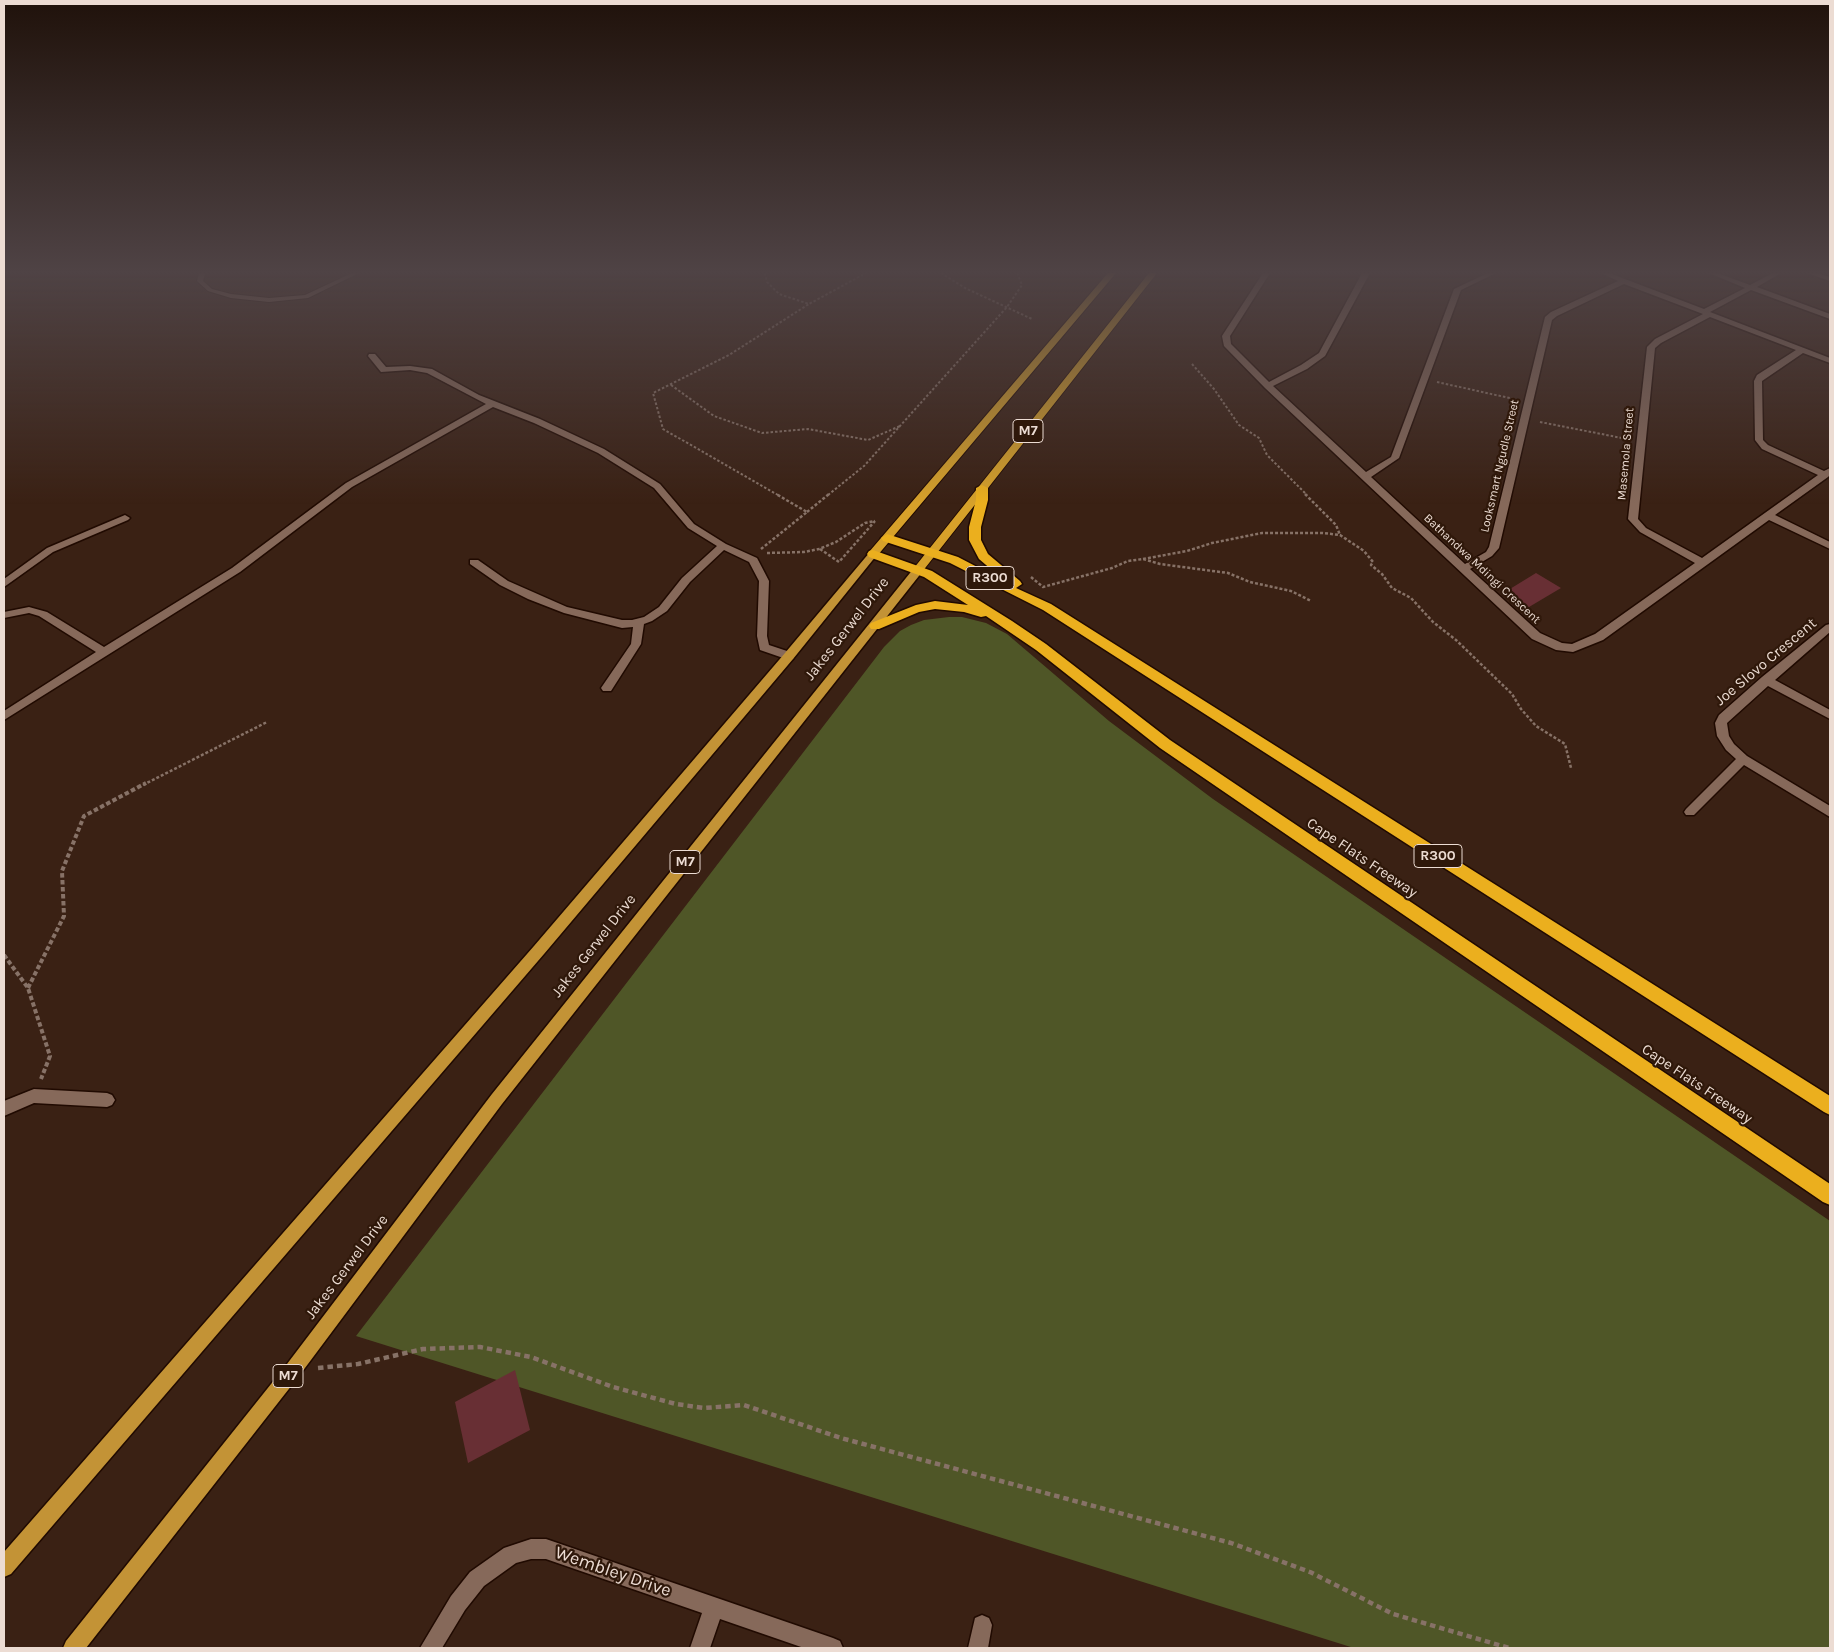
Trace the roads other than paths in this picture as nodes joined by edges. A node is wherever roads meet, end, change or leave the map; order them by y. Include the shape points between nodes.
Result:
1 (1047, 350) edge
2 (1092, 350) edge
3 (1233, 350) edge
4 (1324, 350) edge
5 (1436, 350) edge
6 (1541, 350) edge
7 (1650, 350) edge
8 (1802, 350) joint
9 (372, 356) dead end
10 (1830, 361) edge
11 (1268, 386) junction
12 (493, 403) junction
13 (1828, 473) edge
14 (1365, 477) junction
15 (982, 488) junction
16 (1767, 515) junction
17 (125, 518) dead end
18 (887, 538) junction
19 (723, 546) junction
20 (1830, 546) edge
21 (932, 552) junction
22 (873, 554) junction
23 (474, 562) dead end
24 (1701, 562) junction
25 (1463, 569) junction
26 (918, 570) junction
27 (4, 584) edge
28 (1047, 607) junction
29 (4, 615) edge
30 (639, 622) junction
31 (1008, 624) junction
32 (875, 626) junction
33 (1830, 627) edge
34 (104, 652) junction
35 (789, 656) junction
36 (1766, 680) junction
37 (607, 688) dead end
38 (1830, 715) edge
39 (4, 716) edge
40 (1744, 760) junction
41 (1690, 812) dead end
42 (1830, 812) edge
43 (107, 1100) dead end
44 (1830, 1106) edge
45 (4, 1109) edge
46 (1830, 1195) edge
47 (4, 1567) edge
48 (714, 1608) junction
49 (982, 1625) dead end
50 (73, 1648) edge
51 (430, 1648) edge
52 (700, 1648) edge
53 (833, 1648) edge
54 (978, 1648) edge

1 - 18 highway, Jakes Gerwel Drive / M7
2 - 15 highway, Jakes Gerwel Drive / M7
3 - 11 street, Bathandwa Mdingi Crescent
4 - 11 street via 1304,367
5 - 14 street via 1395,458
6 - 25 street, Looksmart Ngudle Street via 1494,548
7 - 24 street, Masemola Street via 1633,519 1643,530
8 - 10 street
8 - 13 street via 1758,381 1759,440 1764,446
9 - 12 street via 384,370 422,369
11 - 14 street, Bathandwa Mdingi Crescent
12 - 19 street via 601,451 628,467 658,486 691,526
12 - 34 street via 349,485 236,570
13 - 16 street, Bathandwa Mdingi Crescent
14 - 25 street, Bathandwa Mdingi Crescent
15 - 21 highway, Jakes Gerwel Drive / M7
15 - 28 highway via 975,526 975,540 980,551 997,569
16 - 20 street
16 - 24 street, Bathandwa Mdingi Crescent
17 - 27 street via 50,550
18 - 21 highway, R300
18 - 22 highway, Jakes Gerwel Drive / M7
19 - 30 street via 686,580 664,609
19 - 35 street via 753,560 758,567 764,581 764,647
21 - 26 highway, Jakes Gerwel Drive / M7
21 - 28 highway, R300 via 969,566
22 - 26 highway, Cape Flats Freeway / R300
22 - 35 main road, Jakes Gerwel Drive / M7
23 - 30 street via 504,583 564,610 622,624
24 - 25 street, Bathandwa Mdingi Crescent via 1599,637 1574,648 1560,647 1536,636
26 - 31 highway, Cape Flats Freeway / R300
26 - 32 main road, Jakes Gerwel Drive / M7
28 - 44 highway, R300
29 - 34 street via 29,610 43,614
30 - 37 street via 636,644
31 - 32 highway via 965,608 935,605 916,609
31 - 46 highway, Cape Flats Freeway / R300 via 1228,788
32 - 50 main road, Jakes Gerwel Drive / M7 via 497,1099 293,1370
33 - 36 street, Joe Slovo Crescent
34 - 39 street
35 - 47 main road, Jakes Gerwel Drive / M7 via 533,957
36 - 38 street
36 - 40 street, Joe Slovo Crescent via 1721,723 1723,736
40 - 41 street
40 - 42 street, Joe Slovo Crescent
43 - 45 street via 34,1096
48 - 51 street, Wembley Drive via 546,1549 531,1549 511,1555 477,1578
48 - 52 street
48 - 53 street, Wembley Drive
49 - 54 street

